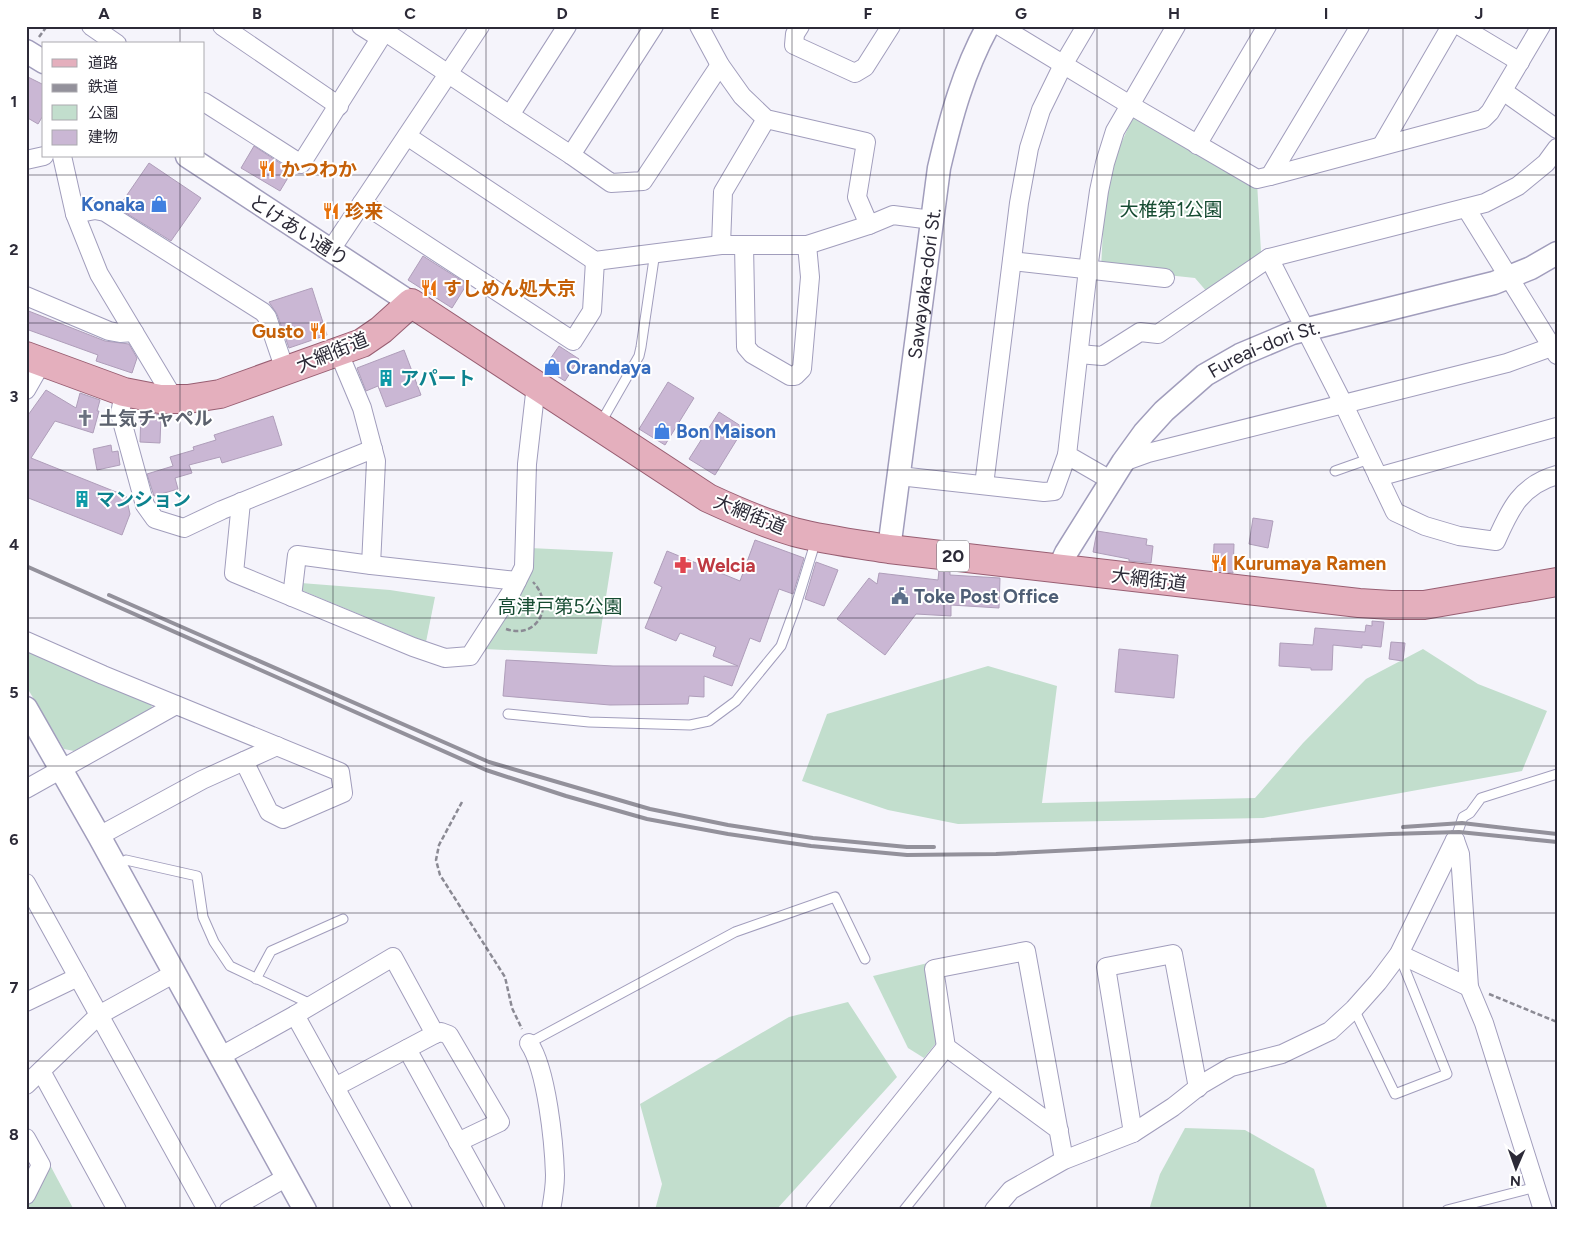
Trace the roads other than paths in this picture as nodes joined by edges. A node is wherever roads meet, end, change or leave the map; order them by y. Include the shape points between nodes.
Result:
1 (90, 26) edge
2 (222, 26) edge
3 (362, 26) edge
4 (480, 26) edge
5 (567, 26) edge
6 (654, 26) edge
7 (699, 26) edge
8 (800, 26) edge
9 (891, 26) edge
10 (988, 26) edge
11 (1000, 26) edge
12 (1086, 26) edge
13 (1176, 26) edge
14 (1267, 26) edge
15 (1360, 26) edge
16 (1451, 26) edge
17 (1460, 26) edge
18 (1541, 26) edge
19 (384, 32) edge
20 (113, 42) edge
21 (31, 45) edge
22 (42, 59) edge
23 (1520, 62) junction
24 (720, 65) junction
25 (1063, 65) junction
26 (449, 74) junction
27 (1503, 90) junction
28 (205, 103) edge
29 (1130, 105) junction
30 (339, 106) junction
31 (510, 114) junction
32 (766, 119) junction
33 (1557, 129) edge
34 (407, 136) junction
35 (1197, 145) junction
36 (1382, 146) junction
37 (1557, 148) edge
38 (571, 155) junction
39 (42, 156) edge
40 (62, 158) edge
41 (190, 158) edge
42 (26, 160) edge
43 (1270, 176) junction
44 (362, 202) junction
45 (1466, 208) junction
46 (75, 214) junction
47 (932, 220) junction
48 (868, 225) junction
49 (721, 245) junction
50 (744, 245) junction
51 (808, 246) junction
52 (330, 250) junction
53 (655, 252) junction
54 (1557, 253) edge
55 (1269, 258) junction
56 (595, 260) junction
57 (1012, 261) junction
58 (1088, 269) junction
59 (1509, 277) junction
60 (1165, 278) dead end
61 (26, 296) edge
62 (411, 303) junction
63 (1305, 330) junction
64 (134, 332) junction
65 (1555, 349) edge
66 (338, 351) junction
67 (1079, 354) junction
68 (34, 359) edge
69 (285, 370) junction
70 (536, 385) junction
71 (26, 390) edge
72 (124, 392) junction
73 (174, 399) junction
74 (1343, 404) junction
75 (598, 426) junction
76 (1557, 427) edge
77 (373, 449) junction
78 (1067, 456) junction
79 (1369, 459) junction
80 (1117, 471) junction
81 (1335, 471) dead end
82 (899, 476) junction
83 (1557, 476) edge
84 (1378, 477) junction
85 (984, 485) junction
86 (240, 502) junction
87 (817, 537) junction
88 (889, 549) junction
89 (372, 565) junction
90 (1059, 568) junction
91 (519, 579) junction
92 (1557, 582) edge
93 (292, 597) junction
94 (26, 641) edge
95 (176, 705) junction
96 (26, 708) edge
97 (508, 714) dead end
98 (277, 746) junction
99 (244, 761) junction
100 (62, 770) junction
101 (1557, 774) edge
102 (26, 789) edge
103 (99, 836) junction
104 (1455, 840) junction
105 (116, 866) junction
106 (26, 883) edge
107 (343, 919) dead end
108 (1399, 954) junction
109 (865, 959) dead end
110 (175, 973) junction
111 (78, 977) junction
112 (256, 979) junction
113 (1469, 987) junction
114 (26, 1002) edge
115 (314, 1005) junction
116 (1354, 1009) junction
117 (99, 1015) junction
118 (295, 1016) junction
119 (435, 1034) junction
120 (529, 1044) joint
121 (946, 1047) junction
122 (407, 1049) junction
123 (221, 1056) junction
124 (41, 1071) junction
125 (26, 1086) edge
126 (335, 1087) junction
127 (1002, 1088) junction
128 (1198, 1088) junction
129 (1059, 1130) junction
130 (1133, 1133) junction
131 (26, 1138) edge
132 (458, 1142) junction
133 (1064, 1160) junction
134 (287, 1177) junction
135 (1536, 1187) junction
136 (26, 1195) edge
137 (117, 1210) edge
138 (207, 1210) edge
139 (229, 1210) edge
140 (305, 1210) edge
141 (403, 1210) edge
142 (496, 1210) edge
143 (551, 1210) edge
144 (815, 1210) edge
145 (904, 1210) edge
146 (994, 1210) edge
147 (1447, 1210) edge
148 (1544, 1210) edge

1 - 20 street
2 - 30 street
3 - 19 street
4 - 26 street
5 - 31 street
6 - 38 street
7 - 24 street
8 - 9 street via 794,45 855,73 865,67
10 - 47 street, Sawayaka-dori St. via 950,118
11 - 25 street
12 - 25 street
13 - 29 street
14 - 35 street
15 - 43 street
16 - 36 street
17 - 23 street
18 - 23 street
19 - 26 street
19 - 30 street
21 - 22 street
23 - 27 street
24 - 32 street via 742,96
24 - 38 street via 643,180 611,183
25 - 29 street
25 - 57 street via 1041,110 1029,148
26 - 31 street
26 - 34 street
27 - 33 street
27 - 36 street via 1482,119
28 - 30 street via 301,164
29 - 35 street
29 - 58 street via 1115,131 1105,163
31 - 38 street
32 - 48 street via 866,142 856,197
32 - 49 street via 723,192
34 - 44 street
34 - 56 street
35 - 43 street via 1257,178
36 - 43 street
37 - 45 street via 1546,163 1518,186 1485,203
39 - 42 street
40 - 46 street
41 - 52 street, とけあい通り
44 - 52 street
44 - 56 street via 573,341 592,310
45 - 55 street
45 - 59 street
46 - 64 street via 99,274
46 - 69 street via 95,210 105,212 263,312
47 - 48 street via 894,215
47 - 82 street, Sawayaka-dori St.
48 - 51 street
49 - 50 street
49 - 53 street
50 - 51 street
50 - 51 street via 746,347 752,354 790,376 802,369 810,277
52 - 62 street, とけあい通り
53 - 56 street
53 - 75 lane via 641,347
54 - 59 street, Fureai-dori St.
55 - 63 street
55 - 67 street via 1158,334 1140,332 1102,356
57 - 58 street
57 - 85 street
58 - 60 street
58 - 67 street
59 - 63 street, Fureai-dori St.
59 - 65 street
61 - 64 street via 109,331
62 - 66 main road, 大網街道 via 362,343
62 - 70 main road, 大網街道 / 20
63 - 74 street
63 - 80 street, Fureai-dori St. via 1240,355 1205,375 1164,411
64 - 73 street
65 - 74 street
66 - 69 main road, 大網街道
66 - 77 street via 362,408
67 - 78 street
68 - 71 street
68 - 72 main road, 大網街道
69 - 73 main road, 大網街道 via 220,394
70 - 75 main road, 大網街道 / 20
70 - 91 street via 527,464 524,567
72 - 73 main road, 大網街道
72 - 86 street via 120,414 145,505 155,519 184,528
74 - 79 street
74 - 80 street via 1148,453
75 - 87 main road, 大網街道 / 20 via 708,498 748,516
76 - 84 street
77 - 86 street
77 - 89 street via 376,461
78 - 80 street
78 - 85 street via 1054,491
79 - 81 lane
79 - 84 street
80 - 90 street, Fureai-dori St.
82 - 85 street
82 - 88 street, Sawayaka-dori St.
83 - 84 street via 1529,487 1510,510 1496,541 1459,536 1425,526 1395,512
86 - 93 street via 234,573
87 - 88 main road, 大網街道 / 20
87 - 97 lane via 781,646 736,701 708,721 690,725 589,722
88 - 90 main road, 大網街道 / 20
89 - 91 street
89 - 93 street via 297,556
90 - 92 main road, 大網街道 / 20 via 1391,605 1424,605
91 - 93 street via 470,656 445,658
94 - 95 street
95 - 98 street
95 - 100 street
96 - 100 street
98 - 99 street
98 - 99 street via 340,772 344,793 283,818 269,812
99 - 103 street
100 - 102 street
100 - 103 street
101 - 104 lane via 1481,798 1463,817
103 - 105 street
104 - 108 street
104 - 113 street via 1460,854
105 - 110 street
105 - 112 lane via 126,860 197,876 204,917 214,942 230,966
106 - 111 street
107 - 112 lane via 271,951
108 - 113 street
108 - 116 street
108 - 116 lane via 1447,1074 1395,1094
109 - 120 lane via 835,897 735,932
110 - 117 street
110 - 123 street
111 - 114 street
111 - 117 street
112 - 115 lane
113 - 135 street via 1484,1023
115 - 118 street
115 - 119 street via 393,957
116 - 128 street via 1330,1031 1282,1054 1231,1068
117 - 124 street
117 - 138 street
118 - 123 street
118 - 126 street
119 - 122 street
119 - 132 street via 449,1034 500,1122
120 - 143 street via 536,1053 549,1111 555,1176
121 - 127 street
121 - 129 street via 934,969 1026,951
121 - 144 street
122 - 126 street
122 - 132 street
123 - 134 street
124 - 125 street
124 - 137 street
126 - 141 street
127 - 129 street
127 - 145 lane
128 - 130 street
128 - 130 street via 1173,954 1106,967
129 - 133 street
130 - 133 street
131 - 136 street via 41,1164
132 - 142 street
133 - 146 street via 1011,1190
134 - 139 street
134 - 140 street
135 - 147 lane
135 - 148 street

